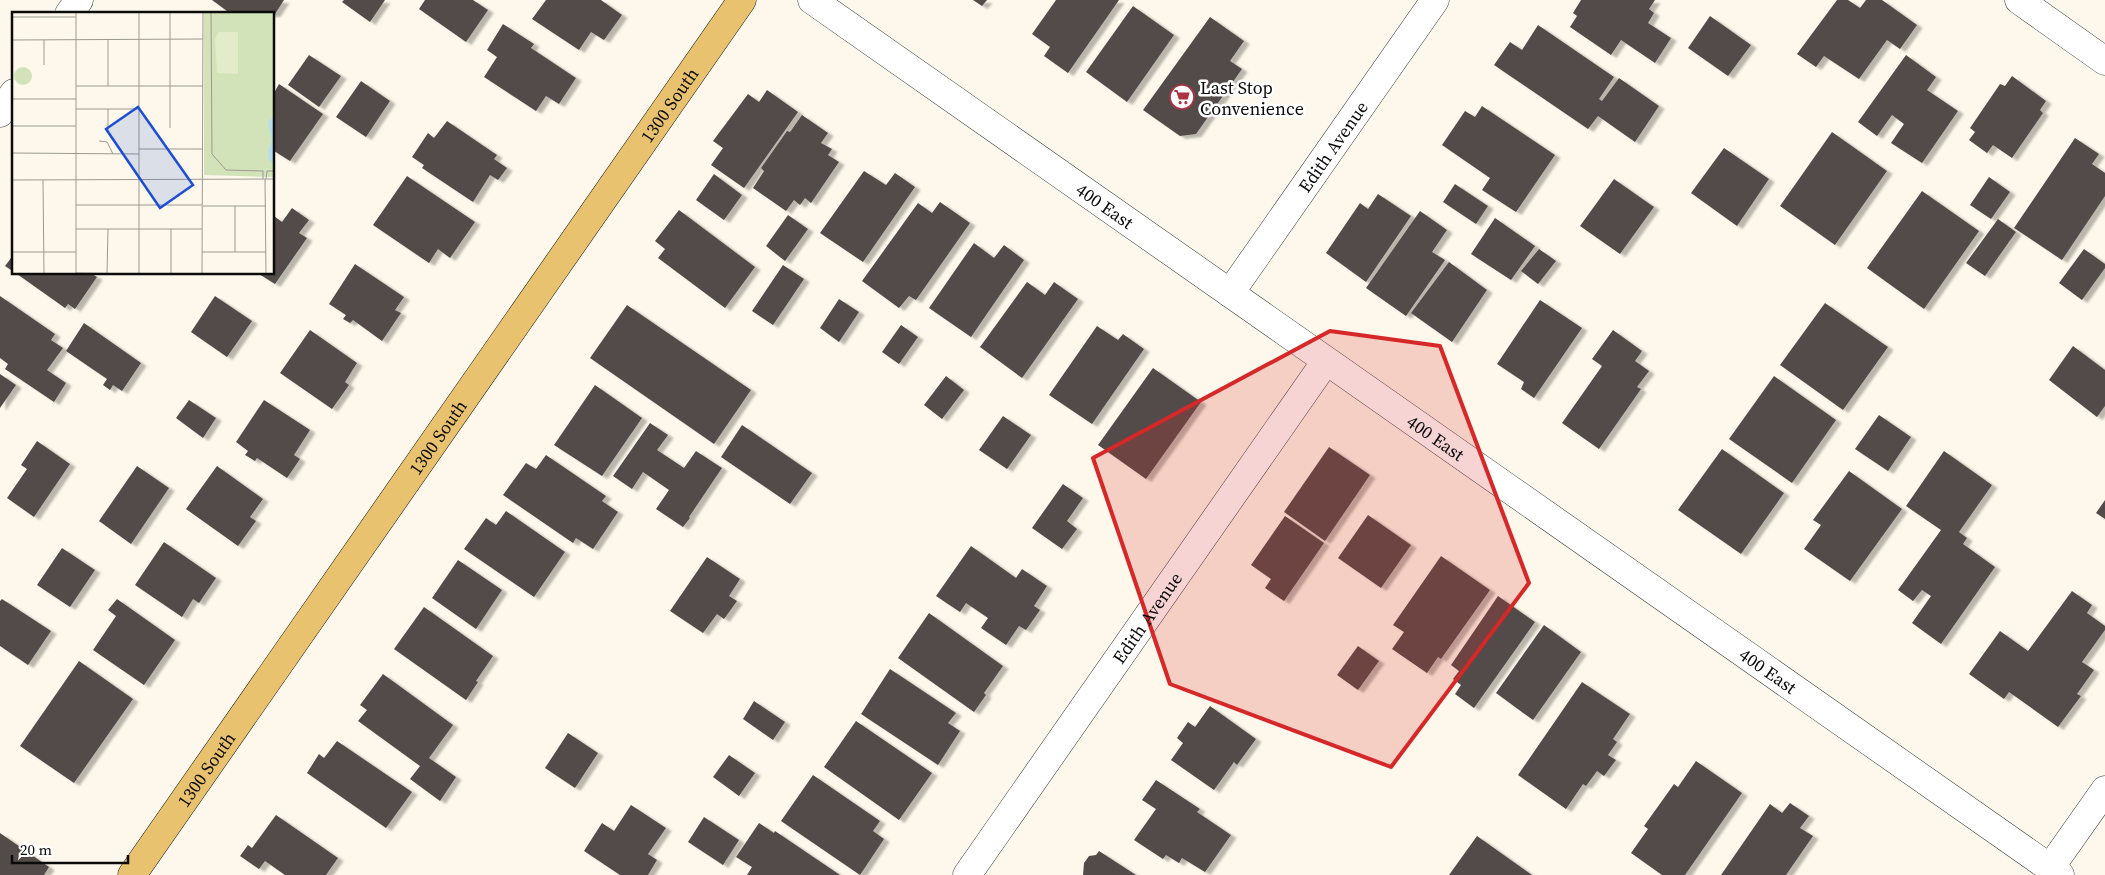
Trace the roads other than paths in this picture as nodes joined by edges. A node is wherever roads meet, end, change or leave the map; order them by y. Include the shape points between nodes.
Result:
1 (79, 0) edge
2 (742, 0) edge
3 (812, 0) edge
4 (1435, 0) edge
5 (2019, 0) edge
6 (70, 12) edge
7 (2105, 61) edge
8 (12, 96) edge
9 (0, 113) edge
10 (1230, 293) junction
11 (1326, 361) junction
12 (2105, 790) edge
13 (2055, 872) edge
14 (132, 875) edge
15 (966, 875) edge

1 - 6 street
2 - 14 main road, 1300 South
3 - 10 street, 400 East
4 - 10 street, Edith Avenue
5 - 7 street
8 - 9 street
10 - 11 street, 400 East
11 - 13 street, 400 East
11 - 15 street, Edith Avenue
12 - 13 street

